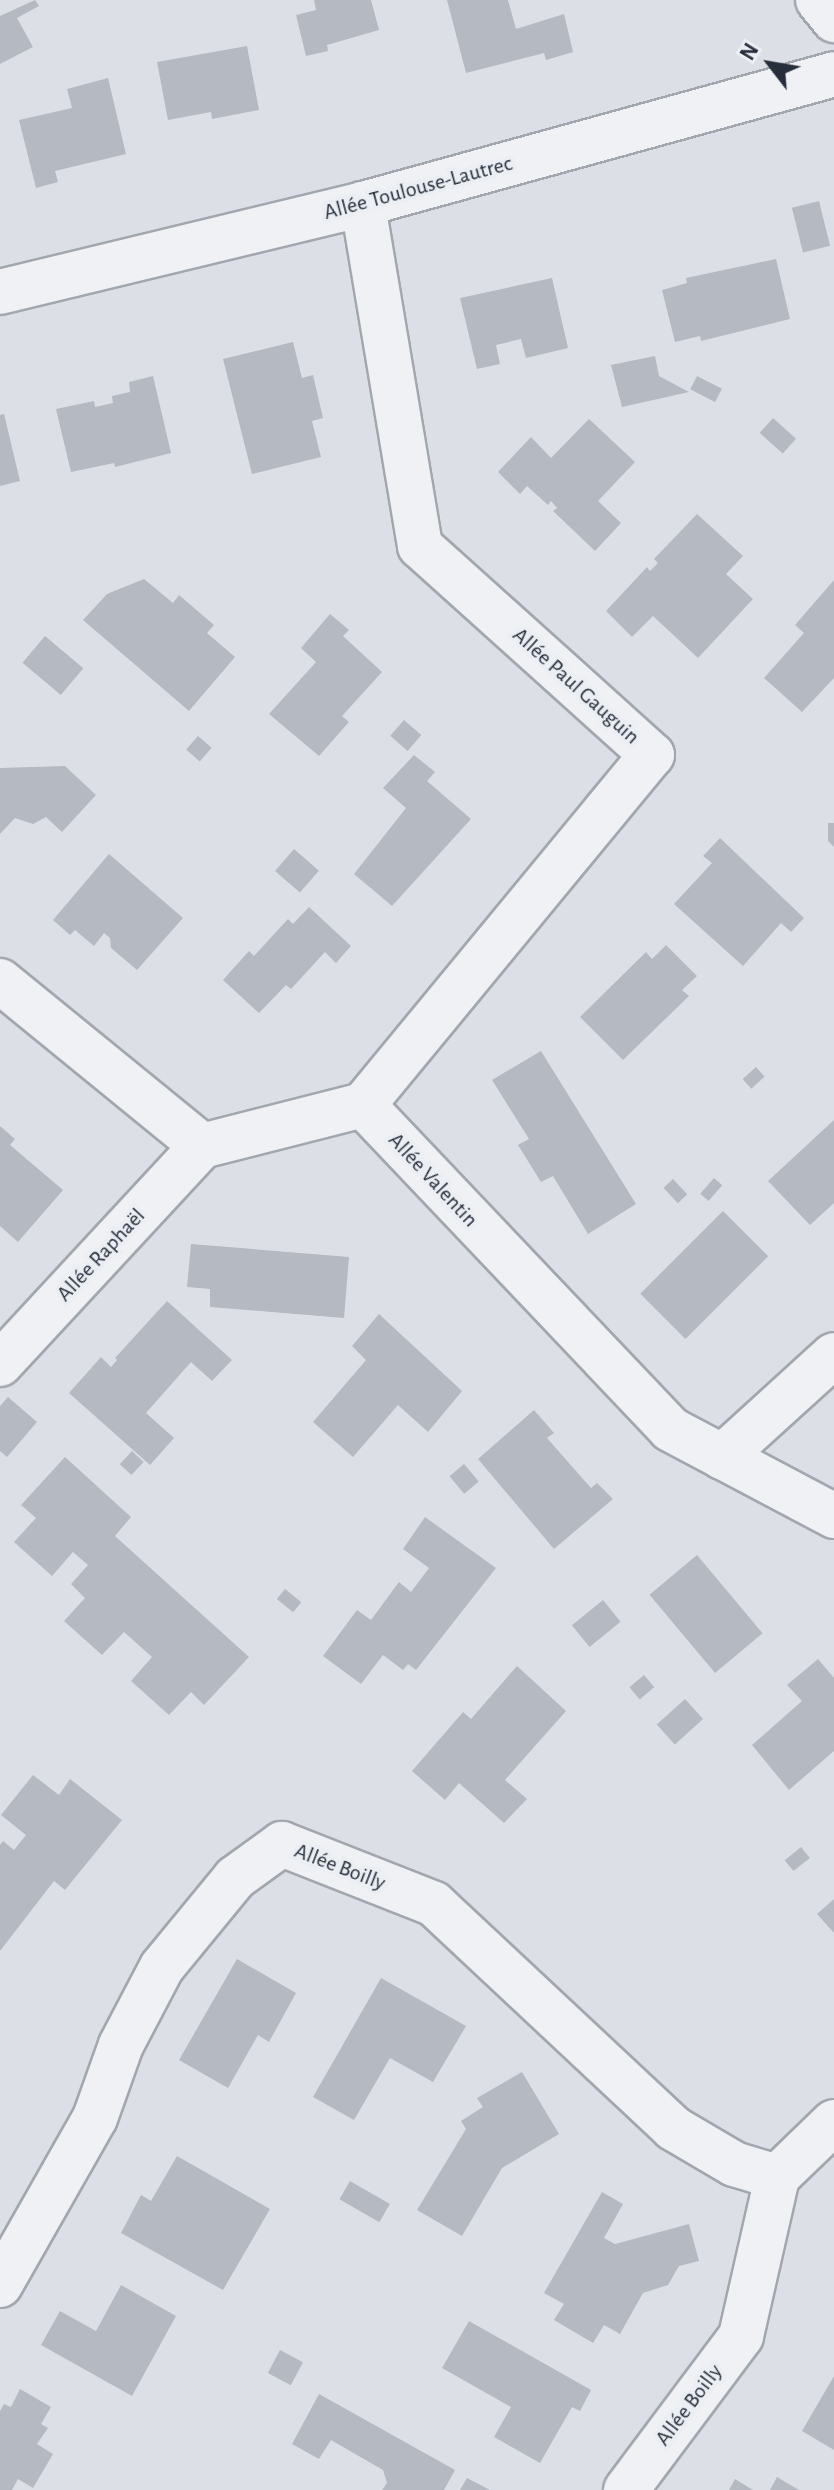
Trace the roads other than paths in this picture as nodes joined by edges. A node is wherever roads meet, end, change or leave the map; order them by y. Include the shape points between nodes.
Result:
1 (818, 0) edge
2 (834, 20) edge
3 (834, 74) edge
4 (363, 204) junction
5 (0, 292) edge
6 (0, 981) edge
7 (363, 1105) junction
8 (202, 1146) junction
9 (834, 1355) edge
10 (0, 1364) edge
11 (722, 1457) junction
12 (834, 1516) edge
13 (834, 2122) edge
14 (777, 2177) junction
15 (0, 2285) edge
16 (626, 2490) edge

1 - 2 street
3 - 4 street, Allée Toulouse-Lautrec
4 - 5 street, Allée Toulouse-Lautrec
4 - 7 street, Allée Paul Gauguin via 420,546 652,755
6 - 8 street
7 - 8 street
7 - 11 street, Allée Valentin via 670,1429
8 - 10 street, Allée Raphaël
9 - 11 street
11 - 12 street, Allée Valentin
13 - 14 street
14 - 15 street, Allée Boilly via 734,2164 673,2128 434,1904 282,1844 235,1878 162,1967 121,2045 95,2118
14 - 16 street, Allée Boilly via 741,2336

